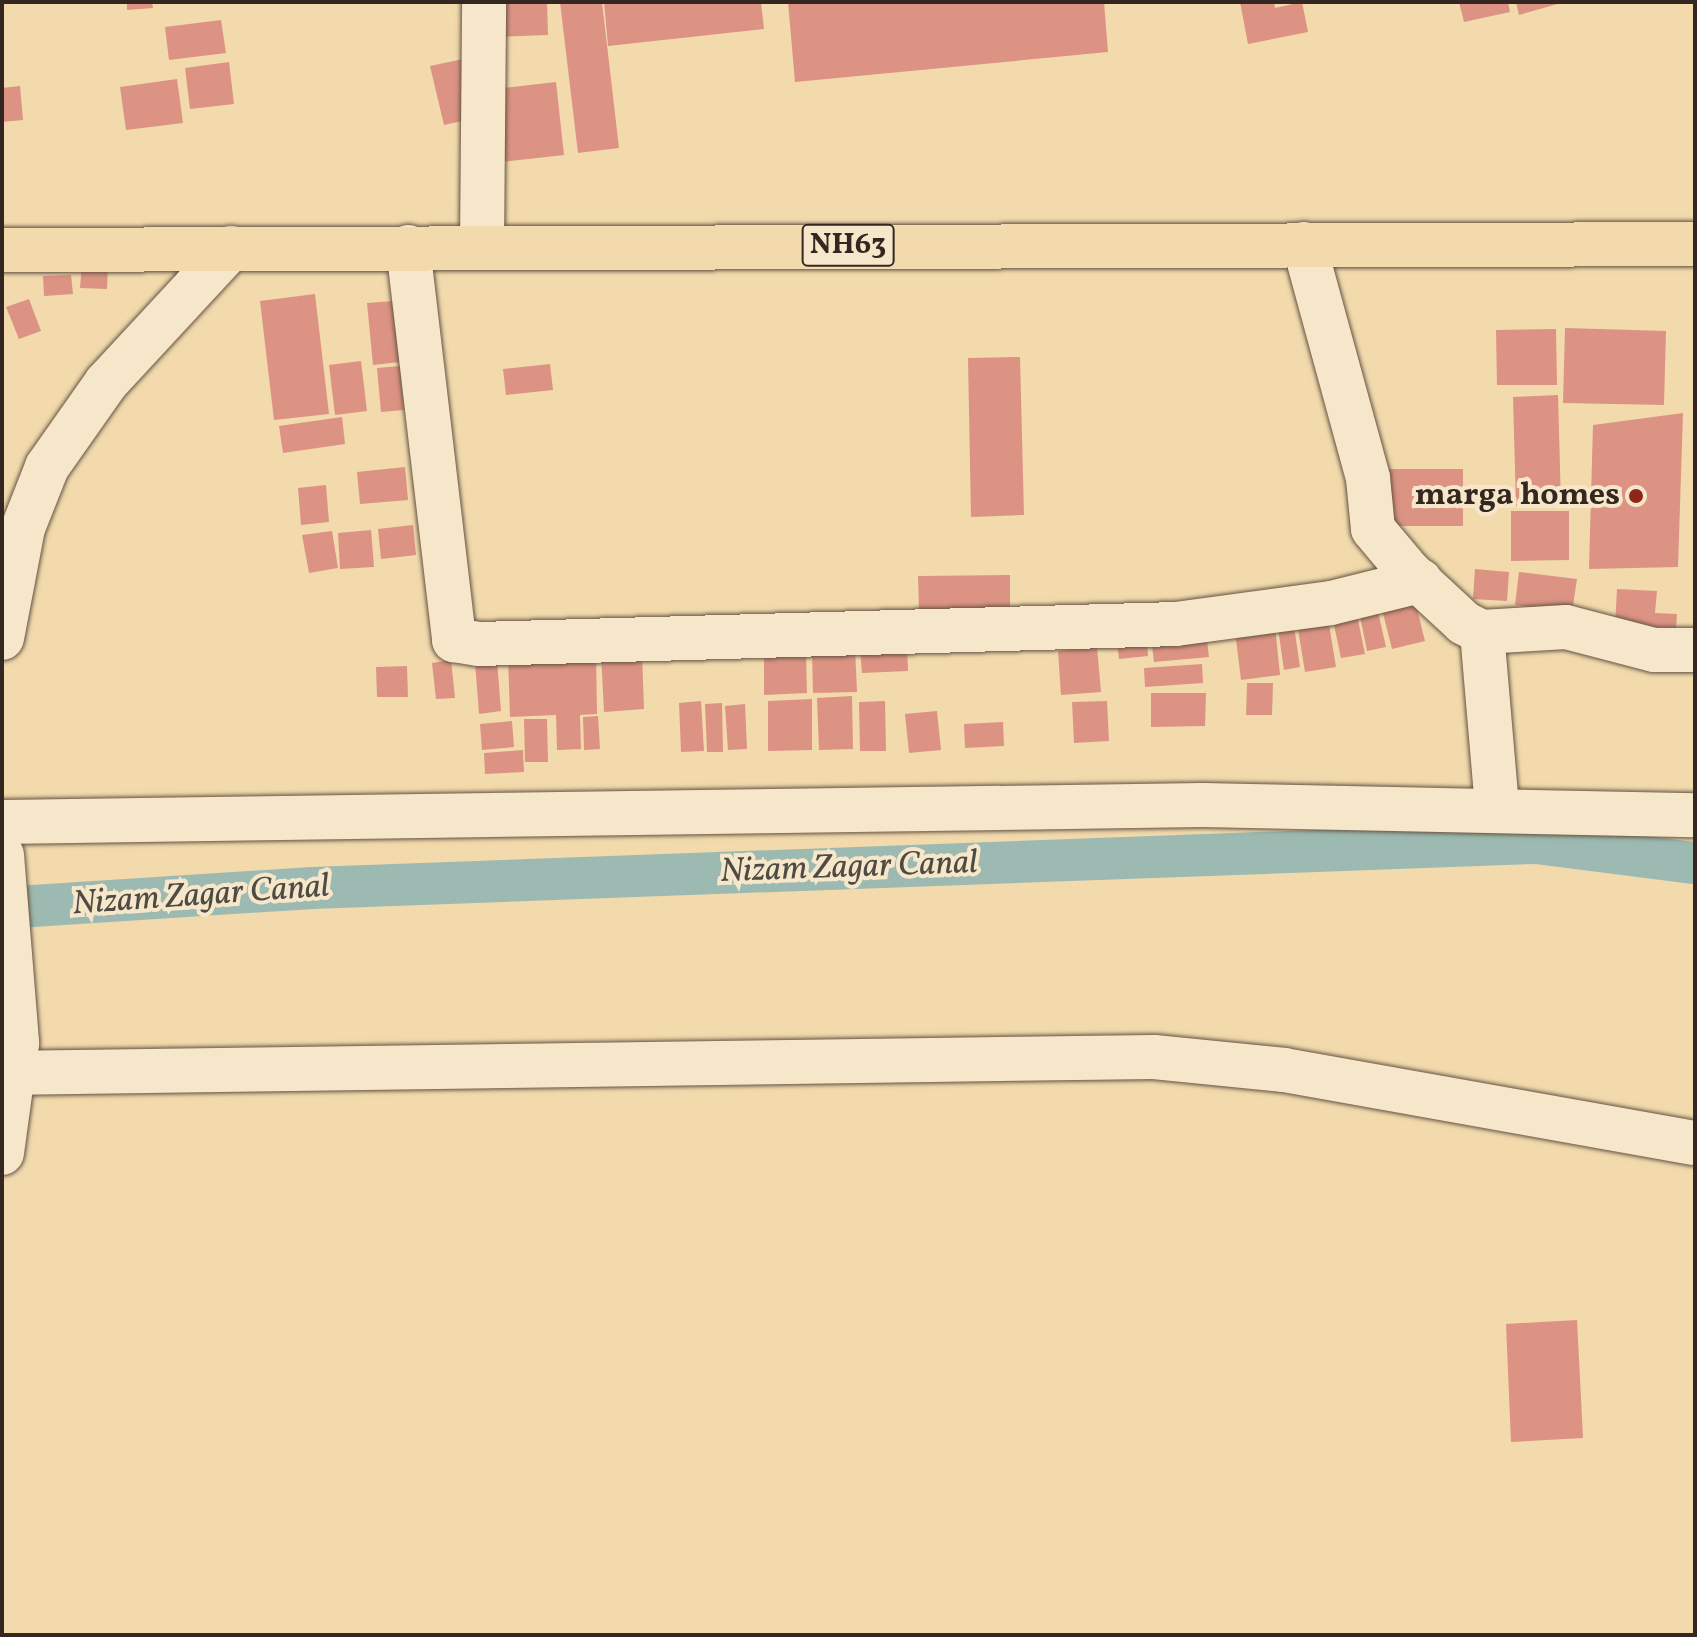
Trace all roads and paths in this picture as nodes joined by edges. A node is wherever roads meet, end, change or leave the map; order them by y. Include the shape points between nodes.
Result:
1 (484, 2) edge
2 (1304, 244) junction
3 (1695, 244) edge
4 (482, 246) junction
5 (408, 247) junction
6 (231, 248) junction
7 (2, 250) edge
8 (1420, 581) junction
9 (1482, 632) junction
10 (2, 638) edge
11 (1695, 650) edge
12 (1497, 808) junction
13 (1695, 815) edge
14 (2, 822) edge
15 (2, 855) edge
16 (11, 1063) edge
17 (1695, 1143) edge
18 (2, 1153) edge

1 - 4 street
2 - 3 highway, NH63
2 - 4 highway, NH63
2 - 8 street via 1368,478 1373,529
4 - 5 highway, NH63
5 - 6 highway, NH63
5 - 8 street via 454,640 479,644 1176,624 1331,603
6 - 7 highway, NH63
6 - 10 street via 106,383 47,467 23,528
8 - 9 street via 1464,623
9 - 11 street via 1566,627 1654,650
9 - 12 street
12 - 13 street
12 - 14 street via 1203,805
15 - 16 street
16 - 17 street via 1154,1057 1284,1070
16 - 18 street

